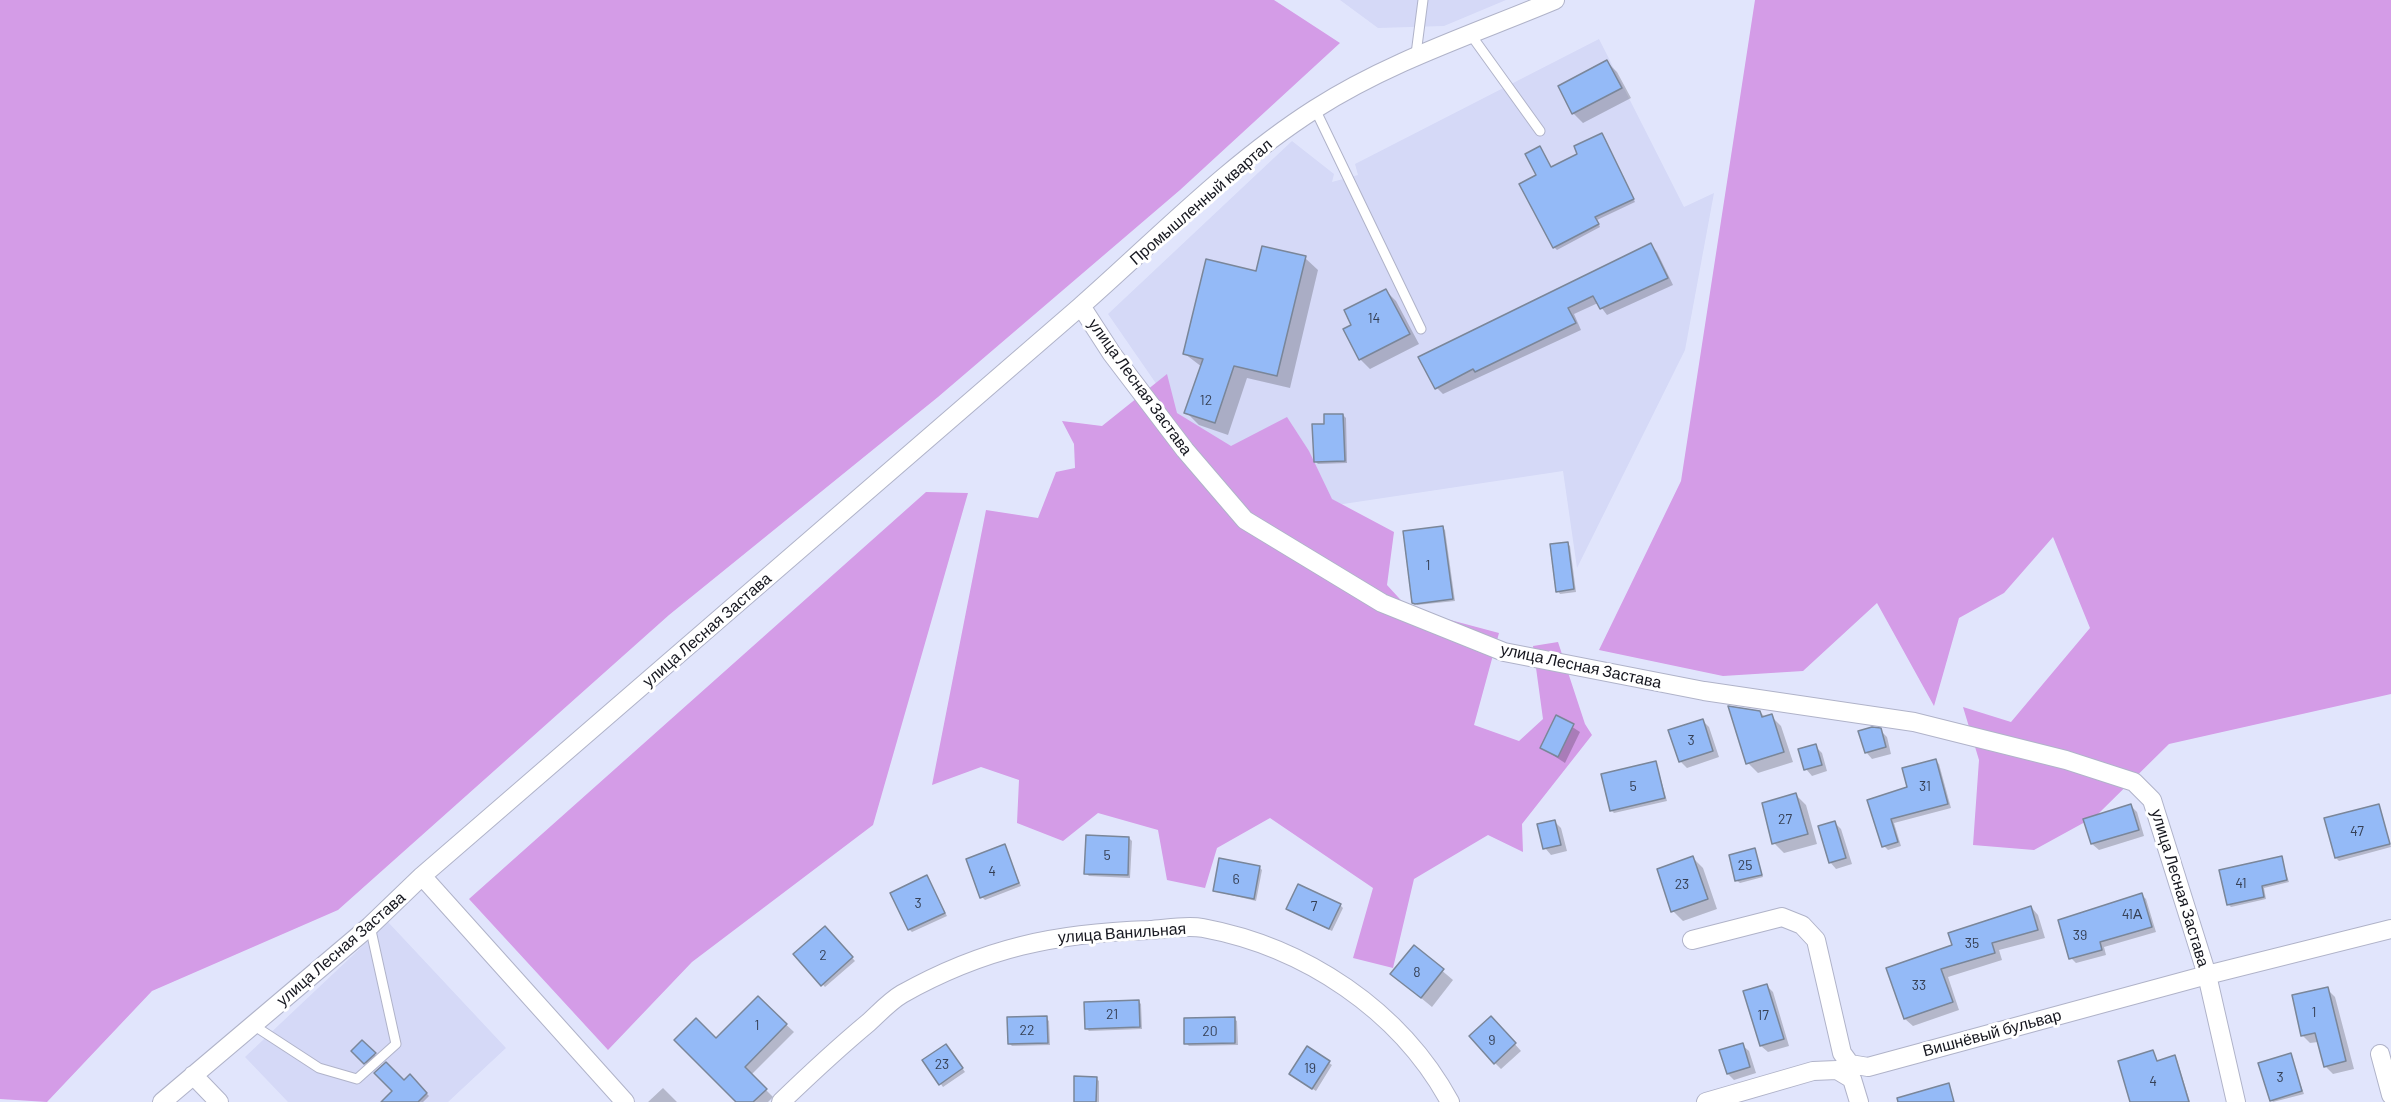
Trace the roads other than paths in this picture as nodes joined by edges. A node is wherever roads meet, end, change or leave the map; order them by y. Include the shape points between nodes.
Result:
1 (1423, 0) edge
2 (1555, 0) edge
3 (1471, 35) junction
4 (1416, 54) junction
5 (1315, 109) junction
6 (1540, 131) dead end
7 (1081, 306) junction
8 (1421, 329) dead end
9 (422, 876) junction
10 (370, 926) junction
11 (2391, 929) edge
12 (1692, 940) dead end
13 (2207, 975) junction
14 (253, 1026) junction
15 (2380, 1054) dead end
16 (193, 1075) junction
17 (2391, 1095) edge
18 (162, 1102) edge
19 (219, 1102) edge
20 (625, 1102) edge
21 (781, 1102) edge
22 (1450, 1102) edge
23 (1706, 1102) edge
24 (1859, 1102) edge
25 (2236, 1102) edge

1 - 4 lane
2 - 3 street, Промышленный квартал
3 - 4 street, Промышленный квартал
3 - 6 lane
4 - 5 street, Промышленный квартал
5 - 7 street, Промышленный квартал via 1246,159
5 - 8 lane
7 - 9 street, улица Лесная Застава
7 - 13 street, улица Лесная Застава via 1118,363 1245,520 1382,603 1504,652 1704,691 1914,722 2066,760 2134,782 2152,800
9 - 10 street, улица Лесная Застава
9 - 20 street
10 - 14 street, улица Лесная Застава
10 - 14 lane via 396,1044 357,1079 319,1068
11 - 13 street, Вишнёвый бульвар
12 - 13 street, Вишнёвый бульвар via 1782,917 1802,925 1816,940 1842,1053 1850,1064 1868,1067
13 - 25 street, улица Лесная Застава
14 - 16 street, улица Лесная Застава
15 - 17 street
16 - 18 street, улица Лесная Застава
16 - 19 street
21 - 22 street, улица Ванильная via 900,995 979,956 1047,939 1124,930 1201,928 1247,939 1315,967 1365,999 1408,1042
23 - 24 street via 1813,1071 1837,1070 1852,1079

